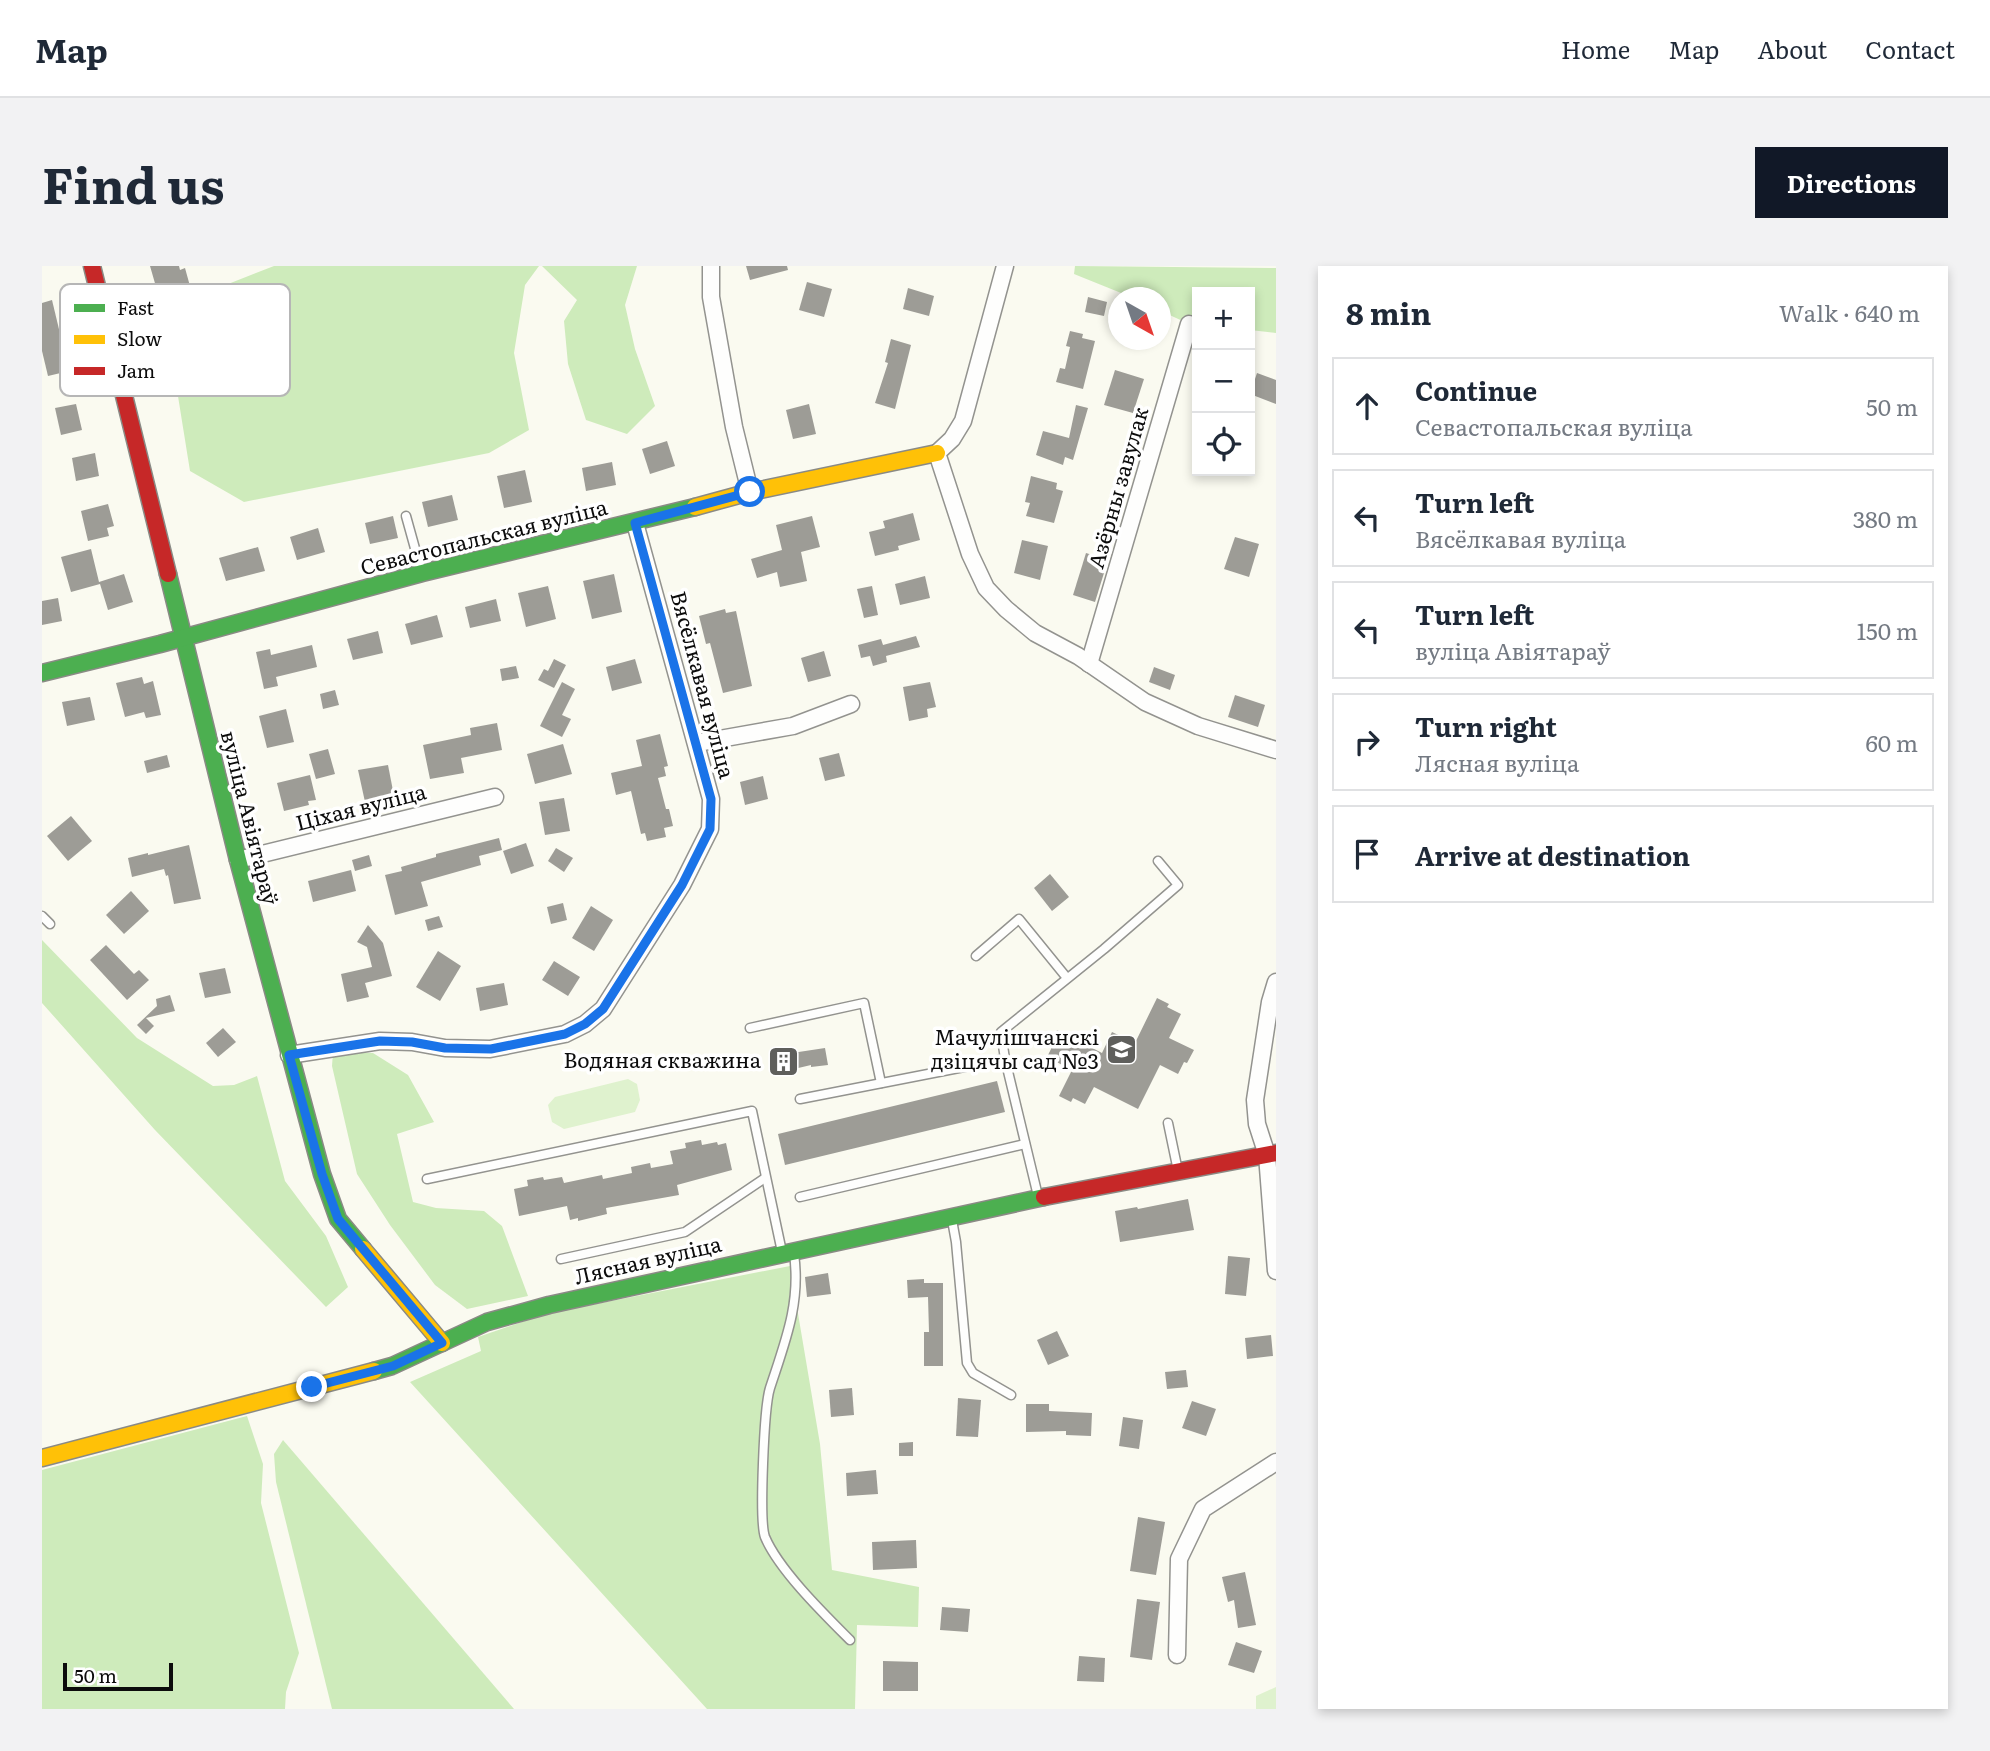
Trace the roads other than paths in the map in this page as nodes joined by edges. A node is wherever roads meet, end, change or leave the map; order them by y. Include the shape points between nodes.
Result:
1 (92, 266) edge
2 (711, 266) edge
3 (1005, 266) edge
4 (96, 284) edge
5 (1189, 324) dead end
6 (124, 396) edge
7 (937, 453) junction
8 (750, 492) junction
9 (406, 516) dead end
10 (635, 523) junction
11 (422, 573) junction
12 (182, 637) junction
13 (1090, 664) junction
14 (42, 673) edge
15 (851, 704) dead end
16 (697, 743) junction
17 (1276, 750) edge
18 (495, 797) dead end
19 (238, 860) junction
20 (1158, 861) dead end
21 (42, 916) edge
22 (50, 924) dead end
23 (975, 956) dead end
24 (1067, 978) junction
25 (1276, 982) edge
26 (750, 1028) dead end
27 (289, 1055) junction
28 (1005, 1059) junction
29 (881, 1083) junction
30 (800, 1098) dead end
31 (1168, 1122) dead end
32 (1025, 1144) junction
33 (1271, 1154) edge
34 (1178, 1171) junction
35 (765, 1178) junction
36 (427, 1179) dead end
37 (800, 1197) dead end
38 (1039, 1198) junction
39 (951, 1217) junction
40 (788, 1251) junction
41 (561, 1259) dead end
42 (1276, 1271) edge
43 (442, 1343) junction
44 (1011, 1395) dead end
45 (42, 1458) edge
46 (1276, 1462) edge
47 (850, 1640) dead end
48 (1177, 1655) dead end

1 - 4 street, вуліца Авіятараў
2 - 8 street via 711,297
3 - 7 street via 963,421
5 - 13 street, Азёрны завулак
6 - 12 street, вуліца Авіятараў
7 - 8 street, Севастопальская вуліца
7 - 13 street via 986,588 1035,633
8 - 10 street, Севастопальская вуліца
9 - 11 lane
10 - 11 street, Севастопальская вуліца
10 - 16 street, Вясёлкавая вуліца
11 - 12 street, Севастопальская вуліца
12 - 14 street, Севастопальская вуліца
12 - 19 street, вуліца Авіятараў
13 - 17 street via 1145,702 1198,726
15 - 16 street via 793,726
16 - 27 street, Вясёлкавая вуліца via 711,799 710,829 682,885 603,1009 585,1024 565,1034 491,1049 380,1041
18 - 19 street, Ціхая вуліца
19 - 27 street, вуліца Авіятараў
20 - 24 lane via 1178,885
21 - 22 lane
23 - 24 lane via 1019,919
24 - 28 lane via 1001,1032
25 - 33 street via 1255,1100 1257,1125
26 - 29 lane via 864,1003
27 - 43 street, вуліца Авіятараў via 338,1219
28 - 29 lane
28 - 32 lane
29 - 30 lane
31 - 34 lane
32 - 37 lane
32 - 38 lane
33 - 34 street, Лясная вуліца
33 - 42 street
34 - 38 street, Лясная вуліца
35 - 36 lane via 752,1111
35 - 40 lane
35 - 41 lane via 685,1233
38 - 39 street, Лясная вуліца
39 - 40 street, Лясная вуліца
39 - 44 lane via 967,1363 973,1373
40 - 43 street, Лясная вуліца via 511,1314
40 - 47 lane via 797,1279 780,1360 768,1392 765,1535 789,1575
43 - 45 street, Лясная вуліца via 393,1366
46 - 48 street via 1203,1509 1180,1559

